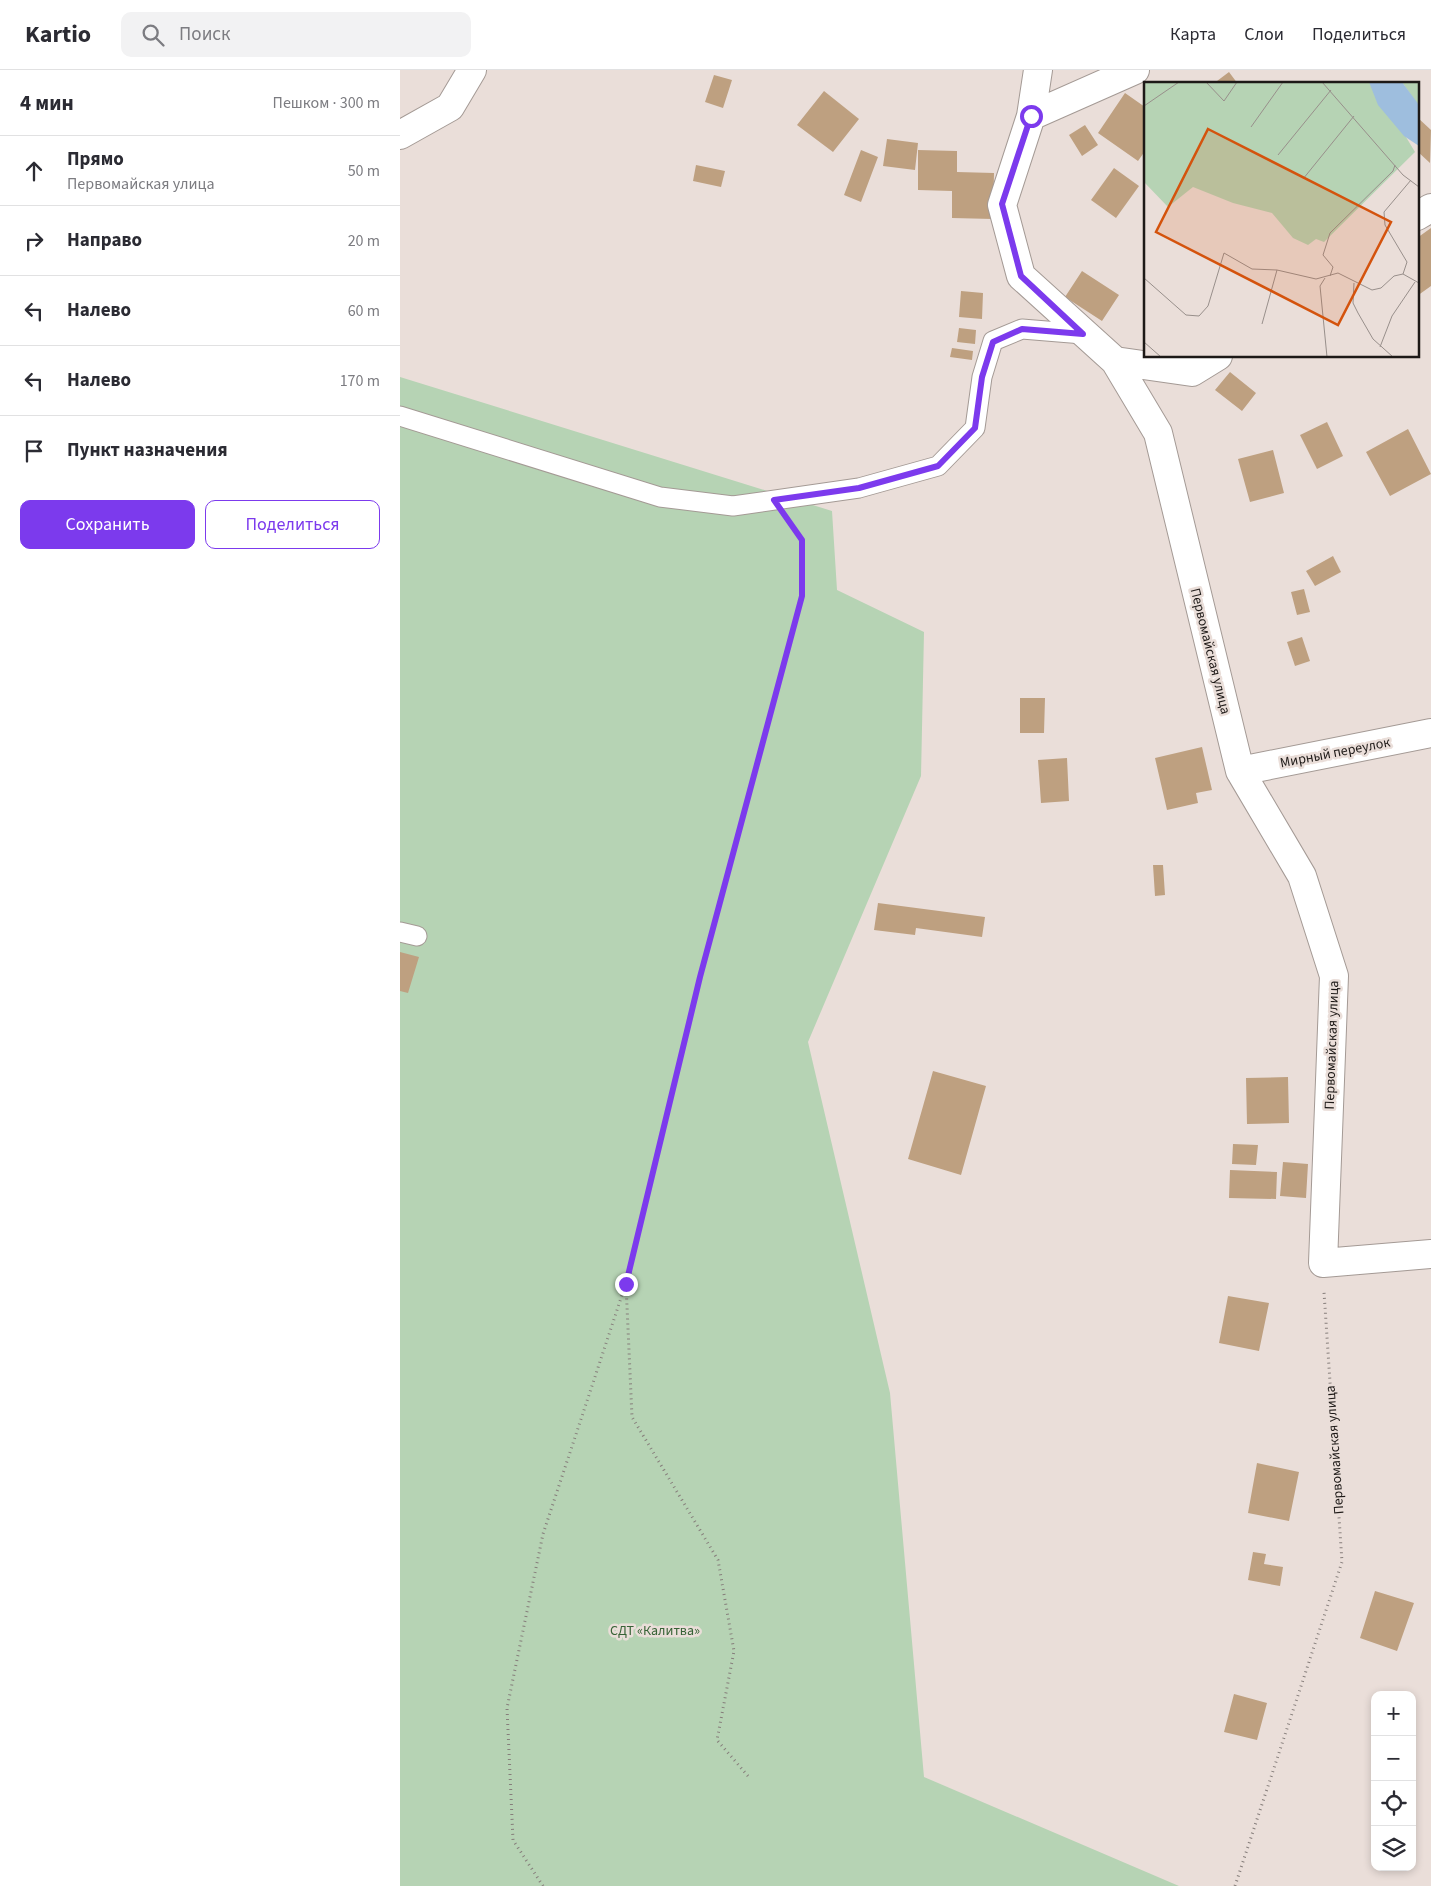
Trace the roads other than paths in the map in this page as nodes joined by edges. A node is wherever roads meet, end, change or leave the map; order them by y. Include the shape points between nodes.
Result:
1 (472, 70) edge
2 (1038, 70) edge
3 (1135, 70) edge
4 (1031, 116) junction
5 (400, 134) edge
6 (1431, 208) edge
7 (1418, 215) edge
8 (1083, 334) junction
9 (1215, 358) edge
10 (1114, 361) junction
11 (400, 416) edge
12 (1431, 732) edge
13 (1240, 771) junction
14 (1431, 1254) edge

1 - 5 street via 450,107
2 - 4 street, Первомайская улица
3 - 4 street
4 - 8 street, Первомайская улица via 1002,204 1021,276
6 - 7 street
8 - 10 street, Первомайская улица
8 - 11 lane via 1022,329 993,342 982,377 975,428 938,466 859,488 733,506 660,497
9 - 10 street via 1192,372
10 - 13 street, Первомайская улица via 1158,433
12 - 13 street, Мирный переулок
13 - 14 street, Первомайская улица via 1302,876 1334,976 1323,1264

